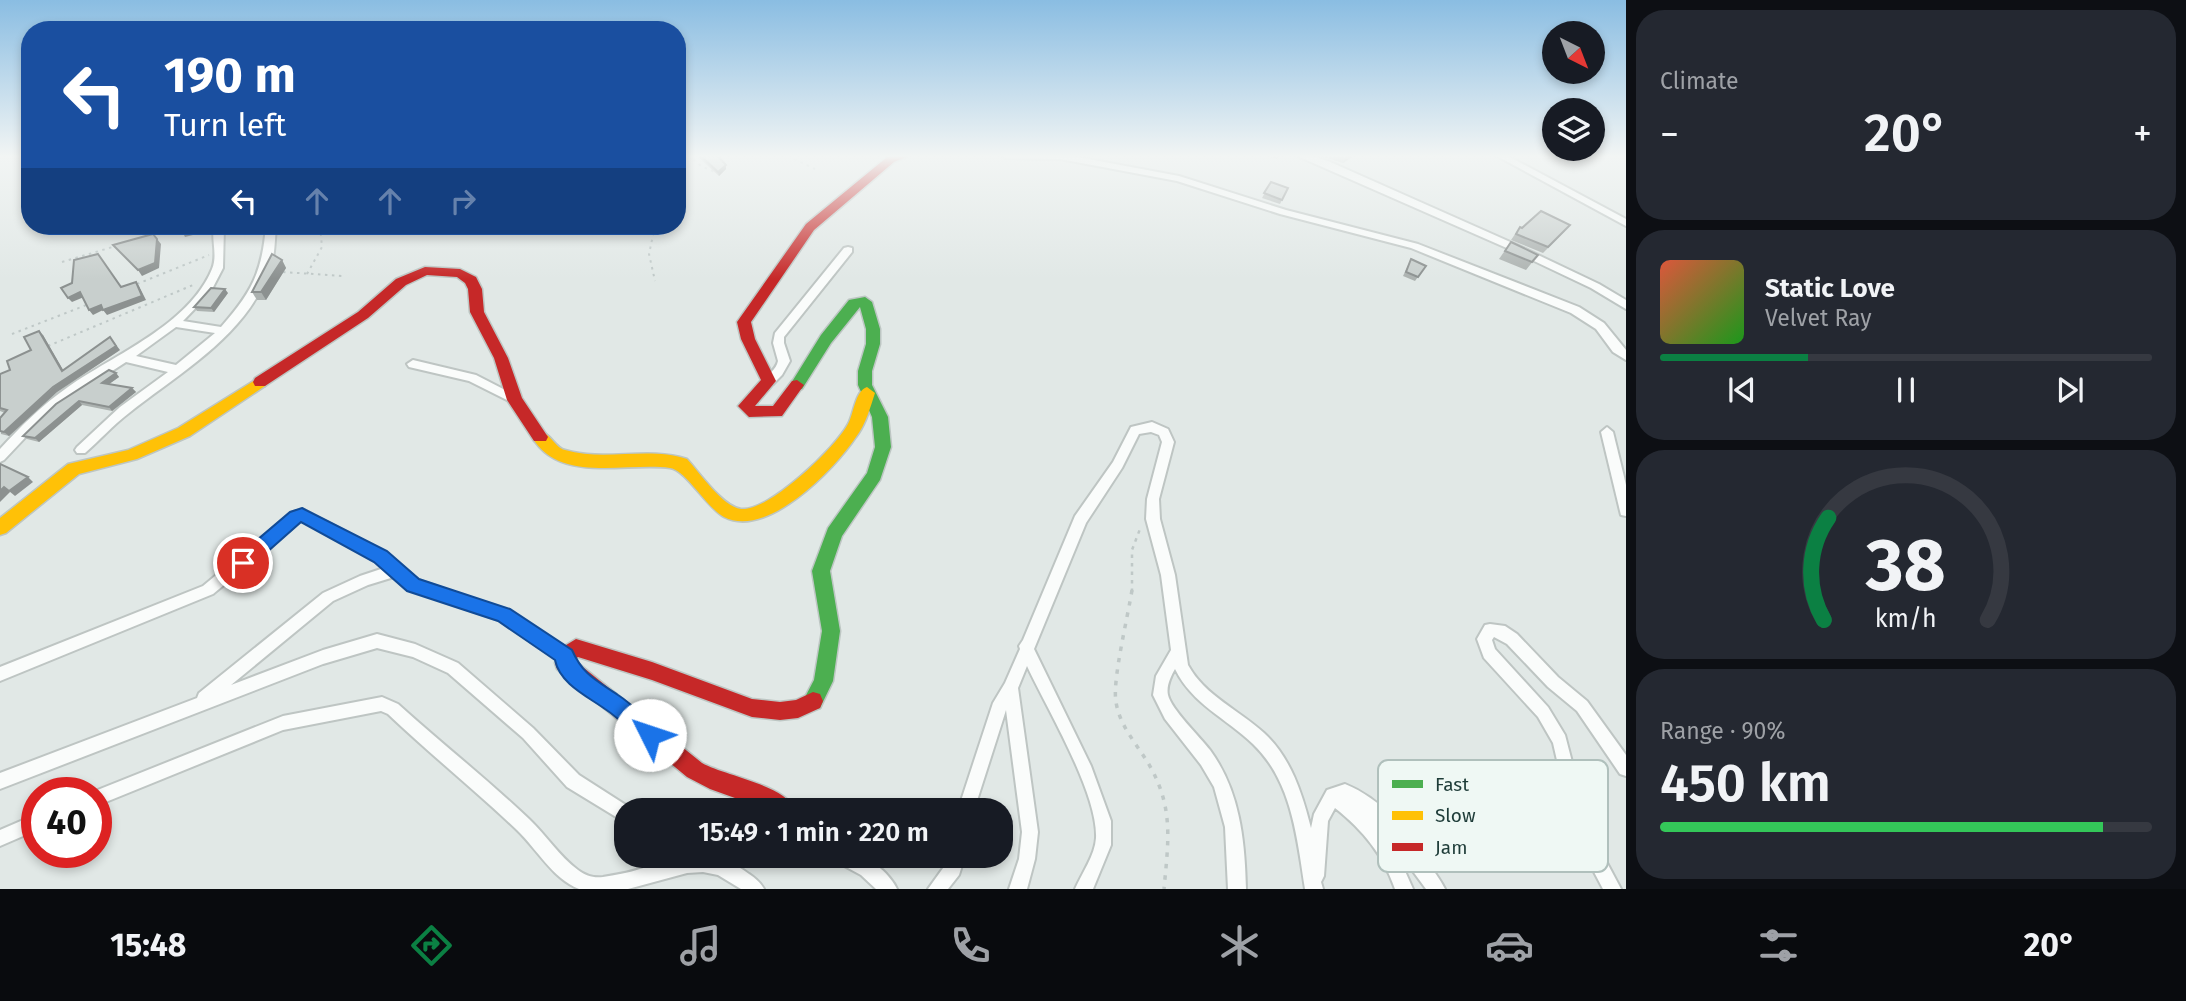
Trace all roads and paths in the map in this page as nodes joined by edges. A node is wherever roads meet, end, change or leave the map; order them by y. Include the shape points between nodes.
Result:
1 (846, 196) edge
2 (1233, 196) edge
3 (1400, 196) edge
4 (1577, 196) edge
5 (1626, 223) edge
6 (153, 235) edge
7 (216, 235) edge
8 (271, 235) edge
9 (321, 235) edge
10 (653, 235) edge
11 (149, 236) edge
12 (124, 244) edge
13 (848, 250) dead end
14 (218, 251) junction
15 (62, 262) dead end
16 (266, 270) junction
17 (307, 274) junction
18 (343, 276) dead end
19 (213, 278) junction
20 (655, 281) dead end
21 (135, 285) edge
22 (98, 300) edge
23 (1626, 305) edge
24 (174, 323) junction
25 (225, 331) junction
26 (12, 334) dead end
27 (41, 349) edge
28 (1626, 356) edge
29 (124, 357) junction
30 (413, 364) dead end
31 (179, 370) junction
32 (769, 381) junction
33 (867, 393) junction
34 (515, 400) junction
35 (1607, 432) dead end
36 (81, 450) dead end
37 (0, 457) edge
38 (1626, 511) edge
39 (1153, 519) junction
40 (0, 528) edge
41 (398, 570) junction
42 (1026, 646) junction
43 (1180, 650) junction
44 (565, 656) junction
45 (0, 674) edge
46 (1011, 688) junction
47 (196, 705) junction
48 (1565, 760) edge
49 (1626, 768) edge
50 (0, 781) edge
51 (112, 792) edge
52 (1333, 796) junction
53 (770, 798) edge
54 (971, 798) edge
55 (614, 807) edge
56 (1378, 814) edge
57 (21, 829) edge
58 (1378, 837) edge
59 (0, 838) edge
60 (674, 868) edge
61 (725, 868) edge
62 (865, 868) edge
63 (953, 868) edge
64 (1399, 872) edge
65 (1423, 872) edge
66 (1603, 872) edge
67 (755, 889) edge
68 (888, 889) edge
69 (937, 889) edge
70 (1018, 889) edge
71 (1084, 889) edge
72 (1164, 889) edge
73 (1237, 889) edge
74 (1315, 889) edge
75 (1404, 889) edge
76 (1436, 889) edge
77 (1612, 889) edge

1 - 32 street via 810,227 744,322 746,340
2 - 28 street via 1414,246 1575,310 1600,326
3 - 23 street via 1595,286
4 - 5 street
6 - 11 path
7 - 14 street
8 - 16 street
9 - 17 path via 322,247
10 - 20 path via 649,254
12 - 15 path
13 - 32 street via 779,336 785,365
14 - 19 street
14 - 21 path
16 - 17 path
16 - 25 street
17 - 18 path
19 - 24 street
19 - 27 path
22 - 26 path
24 - 25 street
24 - 29 street
25 - 31 street
29 - 31 street
29 - 37 street via 54,403
30 - 34 street via 472,378
31 - 36 street
32 - 33 street via 747,403 747,409 767,413 782,408 841,319 854,303 863,300 873,329 865,371
33 - 34 street via 856,427 829,461 765,513 743,519 713,499 681,463 587,461 558,455
33 - 44 street via 880,416 883,446 874,475 834,533 821,571 831,631 823,681 815,700 780,712 752,708 599,653 576,648
34 - 40 street via 501,358 477,312 471,279 444,270 413,274 363,315 196,425 131,455 74,469
35 - 38 street
39 - 42 street via 1153,499 1168,442 1164,432 1152,427 1135,430 1080,520
39 - 43 street
39 - 72 path via 1144,523 1132,550 1132,591 1115,698 1119,718 1164,797 1170,827
41 - 44 street via 413,585 503,615
41 - 45 street via 302,514 208,590
41 - 47 street via 328,597
42 - 46 street
42 - 71 street via 1101,814 1104,840
43 - 73 street via 1165,672 1160,695 1214,770 1228,806
43 - 74 street via 1186,678 1260,741 1288,779
44 - 53 street via 564,663 589,689 695,769 710,779 763,792
46 - 54 street via 1001,704
46 - 70 street via 1030,832
47 - 50 street
47 - 55 street via 377,641 453,668 528,733 573,781
48 - 49 street via 1560,740 1543,712 1489,653 1484,639 1490,630 1512,639 1582,706
51 - 60 street via 283,723 382,704 524,826 570,874 592,886
52 - 56 street via 1345,792
52 - 58 street
52 - 74 street via 1321,820
57 - 59 street
61 - 67 street
62 - 68 street
63 - 69 street
64 - 75 street
65 - 76 street
66 - 77 street

